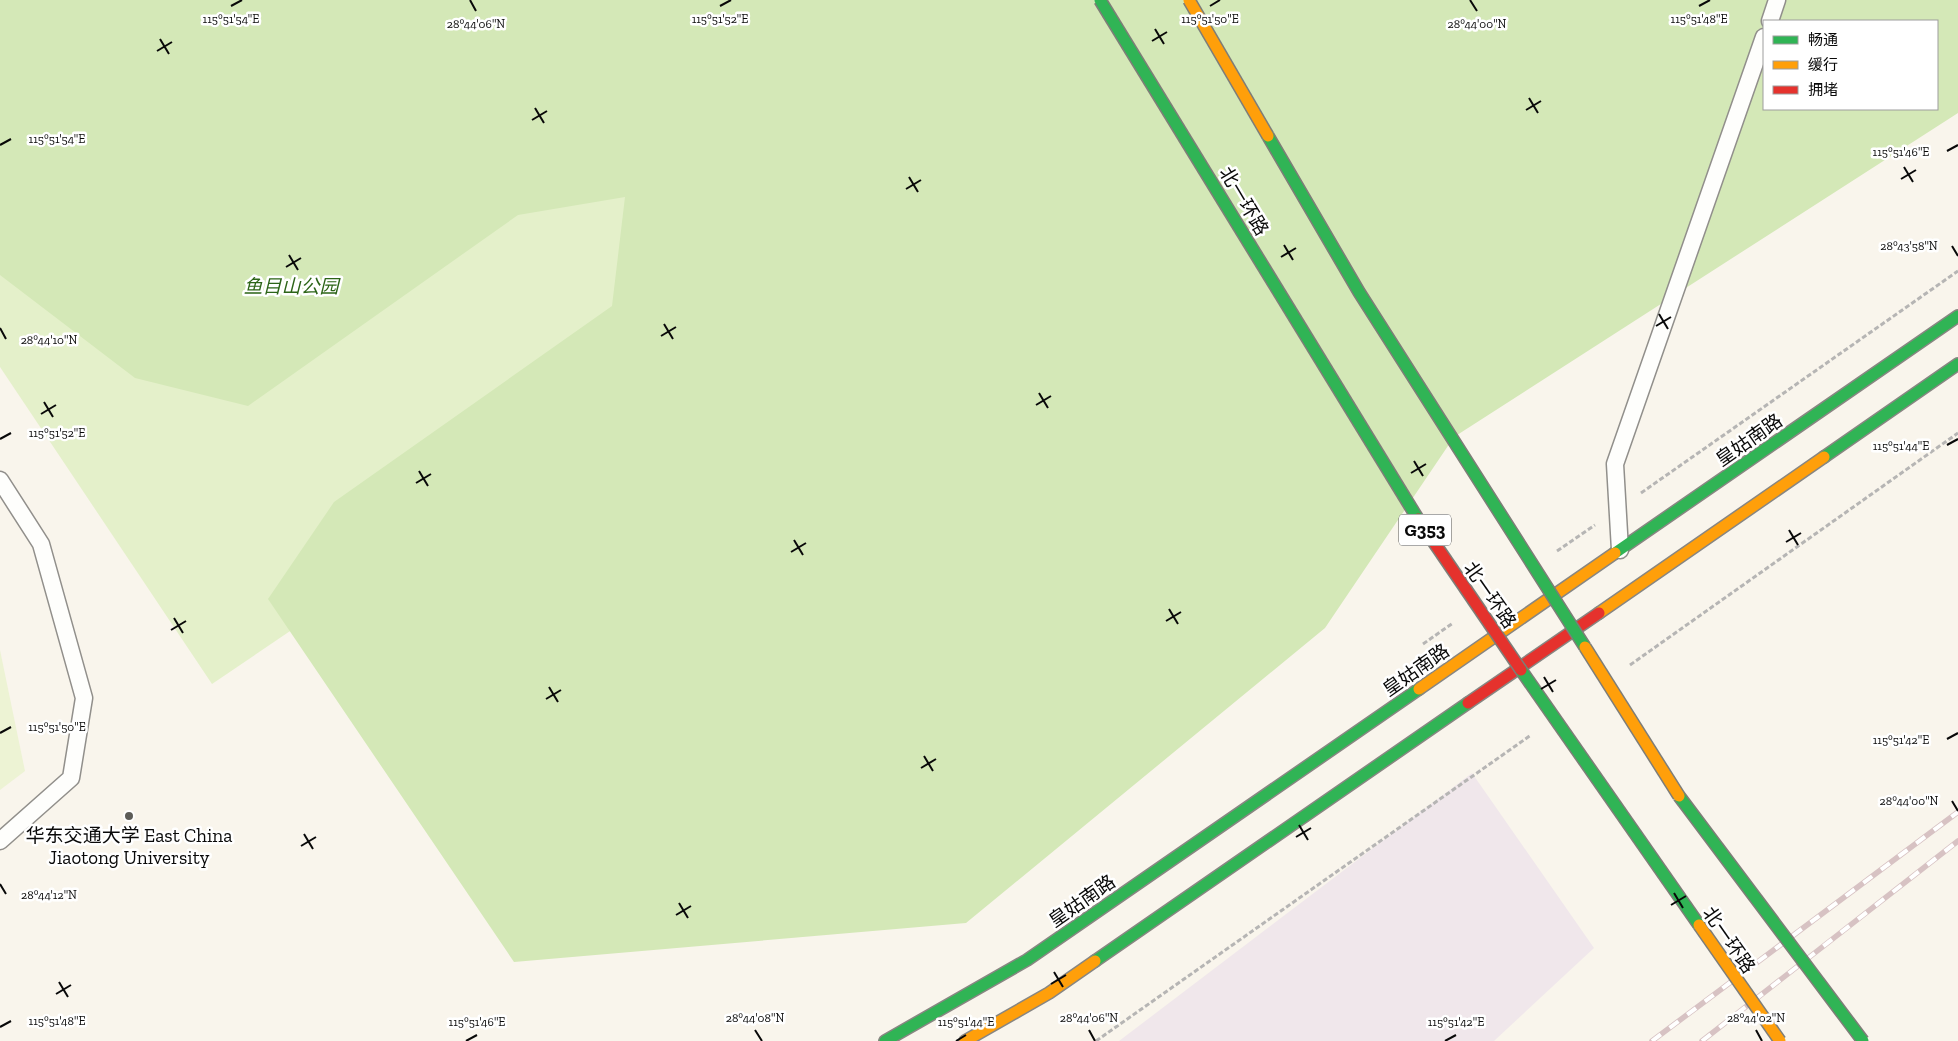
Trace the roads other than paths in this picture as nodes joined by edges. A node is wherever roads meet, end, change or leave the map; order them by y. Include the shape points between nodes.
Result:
1 (1100, 0) edge
2 (1189, 0) edge
3 (1777, 0) edge
4 (1770, 20) edge
5 (1763, 40) edge
6 (1958, 316) edge
7 (1958, 364) edge
8 (0, 480) edge
9 (1620, 550) junction
10 (0, 841) edge
11 (885, 1041) edge
12 (965, 1041) edge
13 (1780, 1041) edge
14 (1863, 1041) edge

1 - 13 main road, 北一环路 / G353, bridge via 1432,543
2 - 14 main road, bridge via 1359,292 1690,811
3 - 4 lane
5 - 9 lane via 1615,464
6 - 9 main road, 皇姑南路
7 - 12 main road via 1049,993
8 - 10 lane via 41,544 84,698 71,778
9 - 11 main road, 皇姑南路 via 1027,960

